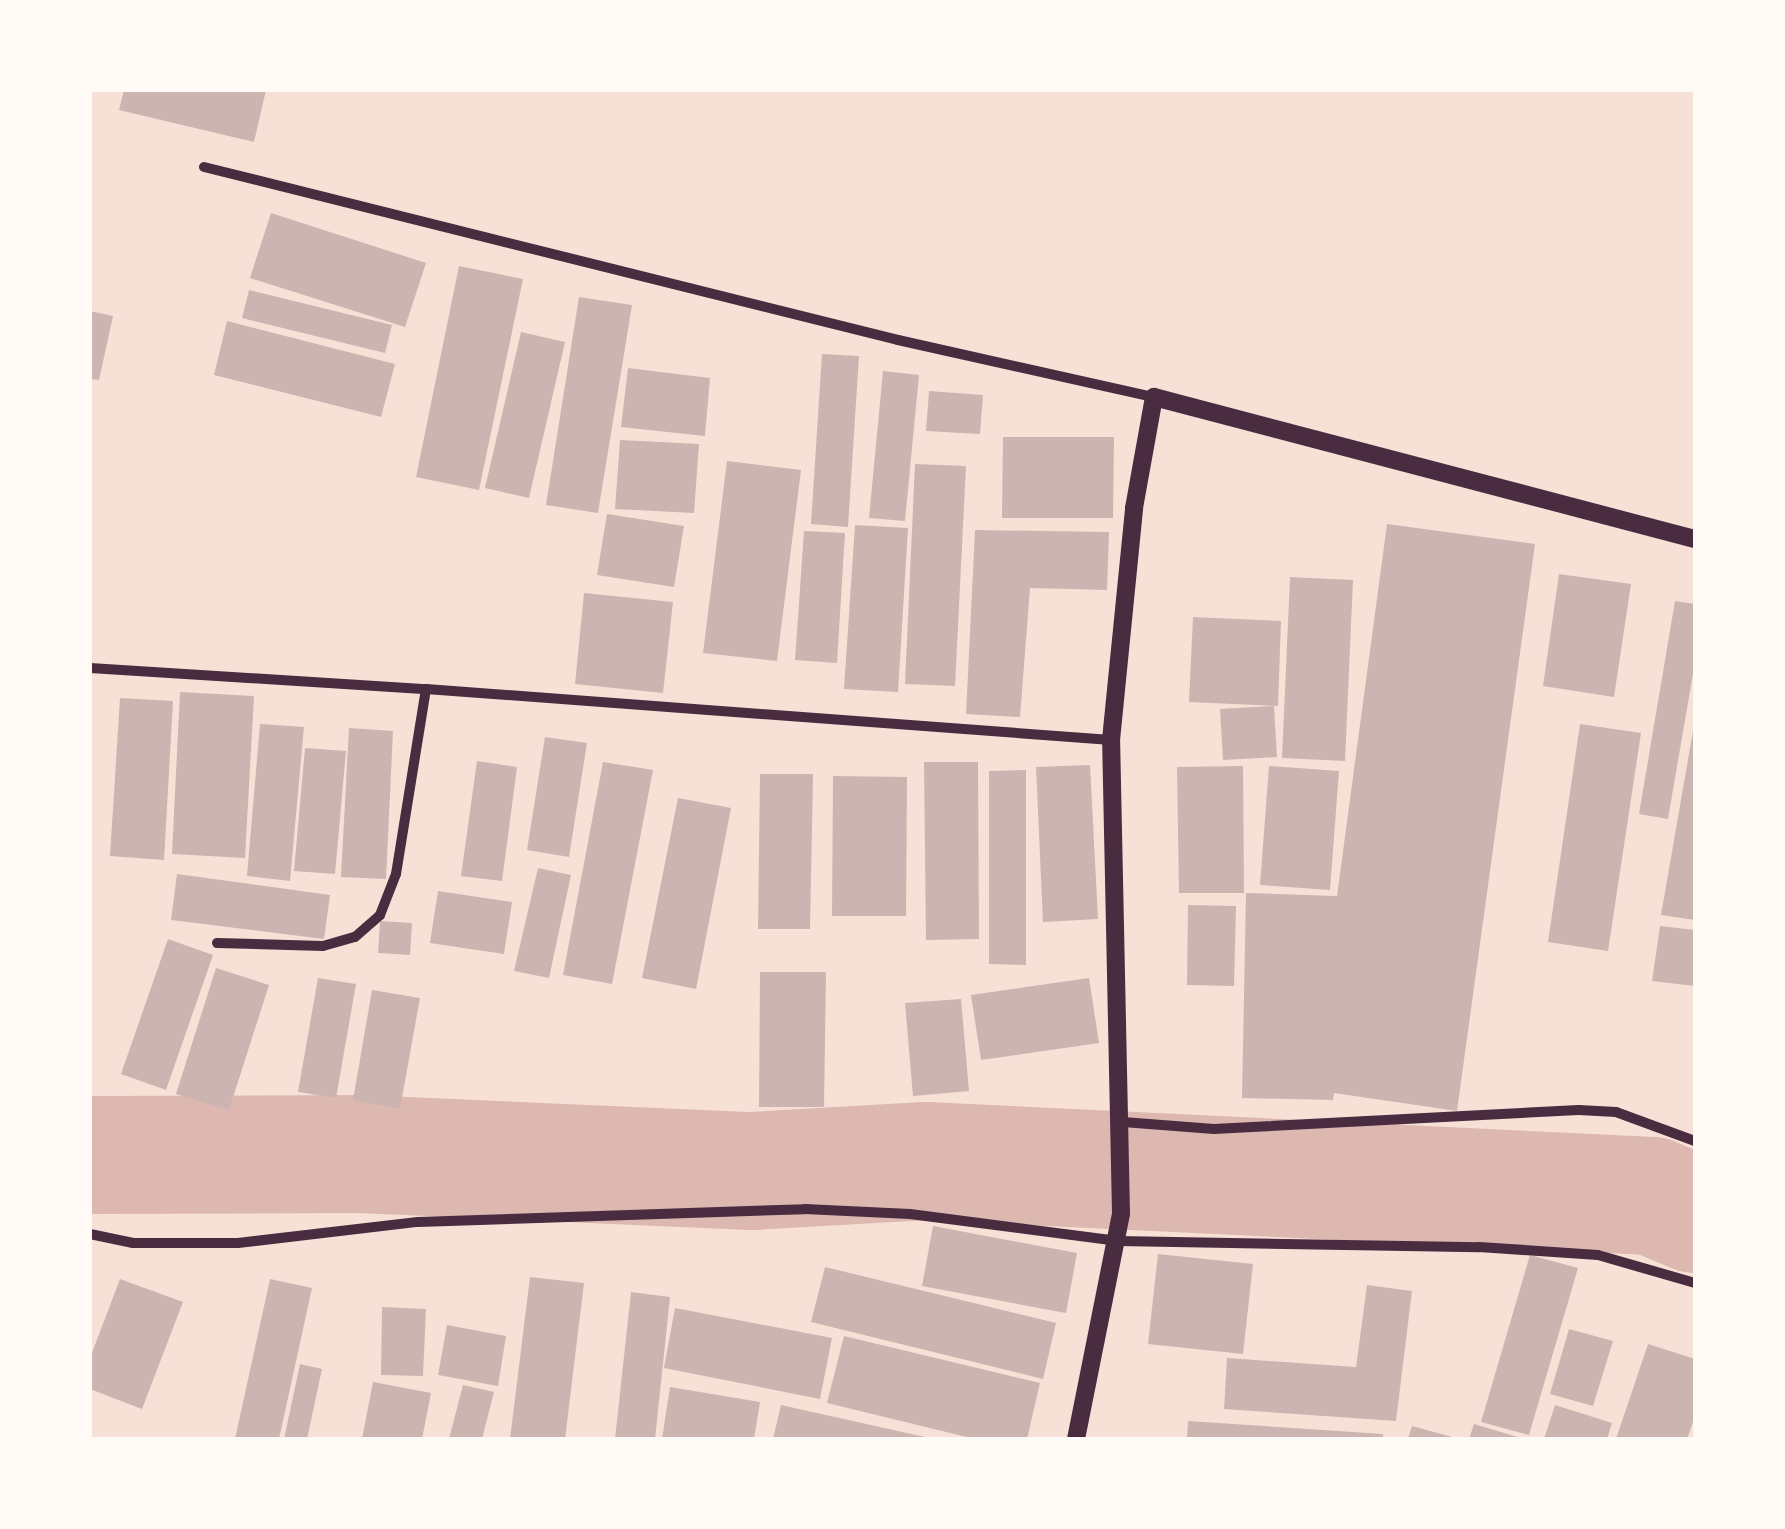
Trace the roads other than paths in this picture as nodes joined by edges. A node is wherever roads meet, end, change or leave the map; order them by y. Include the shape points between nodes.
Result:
1 (204, 167) dead end
2 (1154, 397) junction
3 (1695, 539) edge
4 (90, 668) edge
5 (426, 689) junction
6 (1111, 740) junction
7 (218, 942) dead end
8 (1123, 1122) junction
9 (1695, 1141) edge
10 (90, 1234) edge
11 (1118, 1240) junction
12 (1695, 1284) edge
13 (1076, 1439) edge

1 - 2 street
2 - 3 street
2 - 6 street via 1134,508
4 - 5 street
5 - 6 street
5 - 7 street via 396,874 380,915 355,937 323,946
6 - 8 street
8 - 9 street via 1214,1129 1579,1110 1616,1112
8 - 11 street
10 - 11 street via 133,1243 238,1243 418,1222 806,1209 910,1214
11 - 12 street via 1598,1255
11 - 13 street

